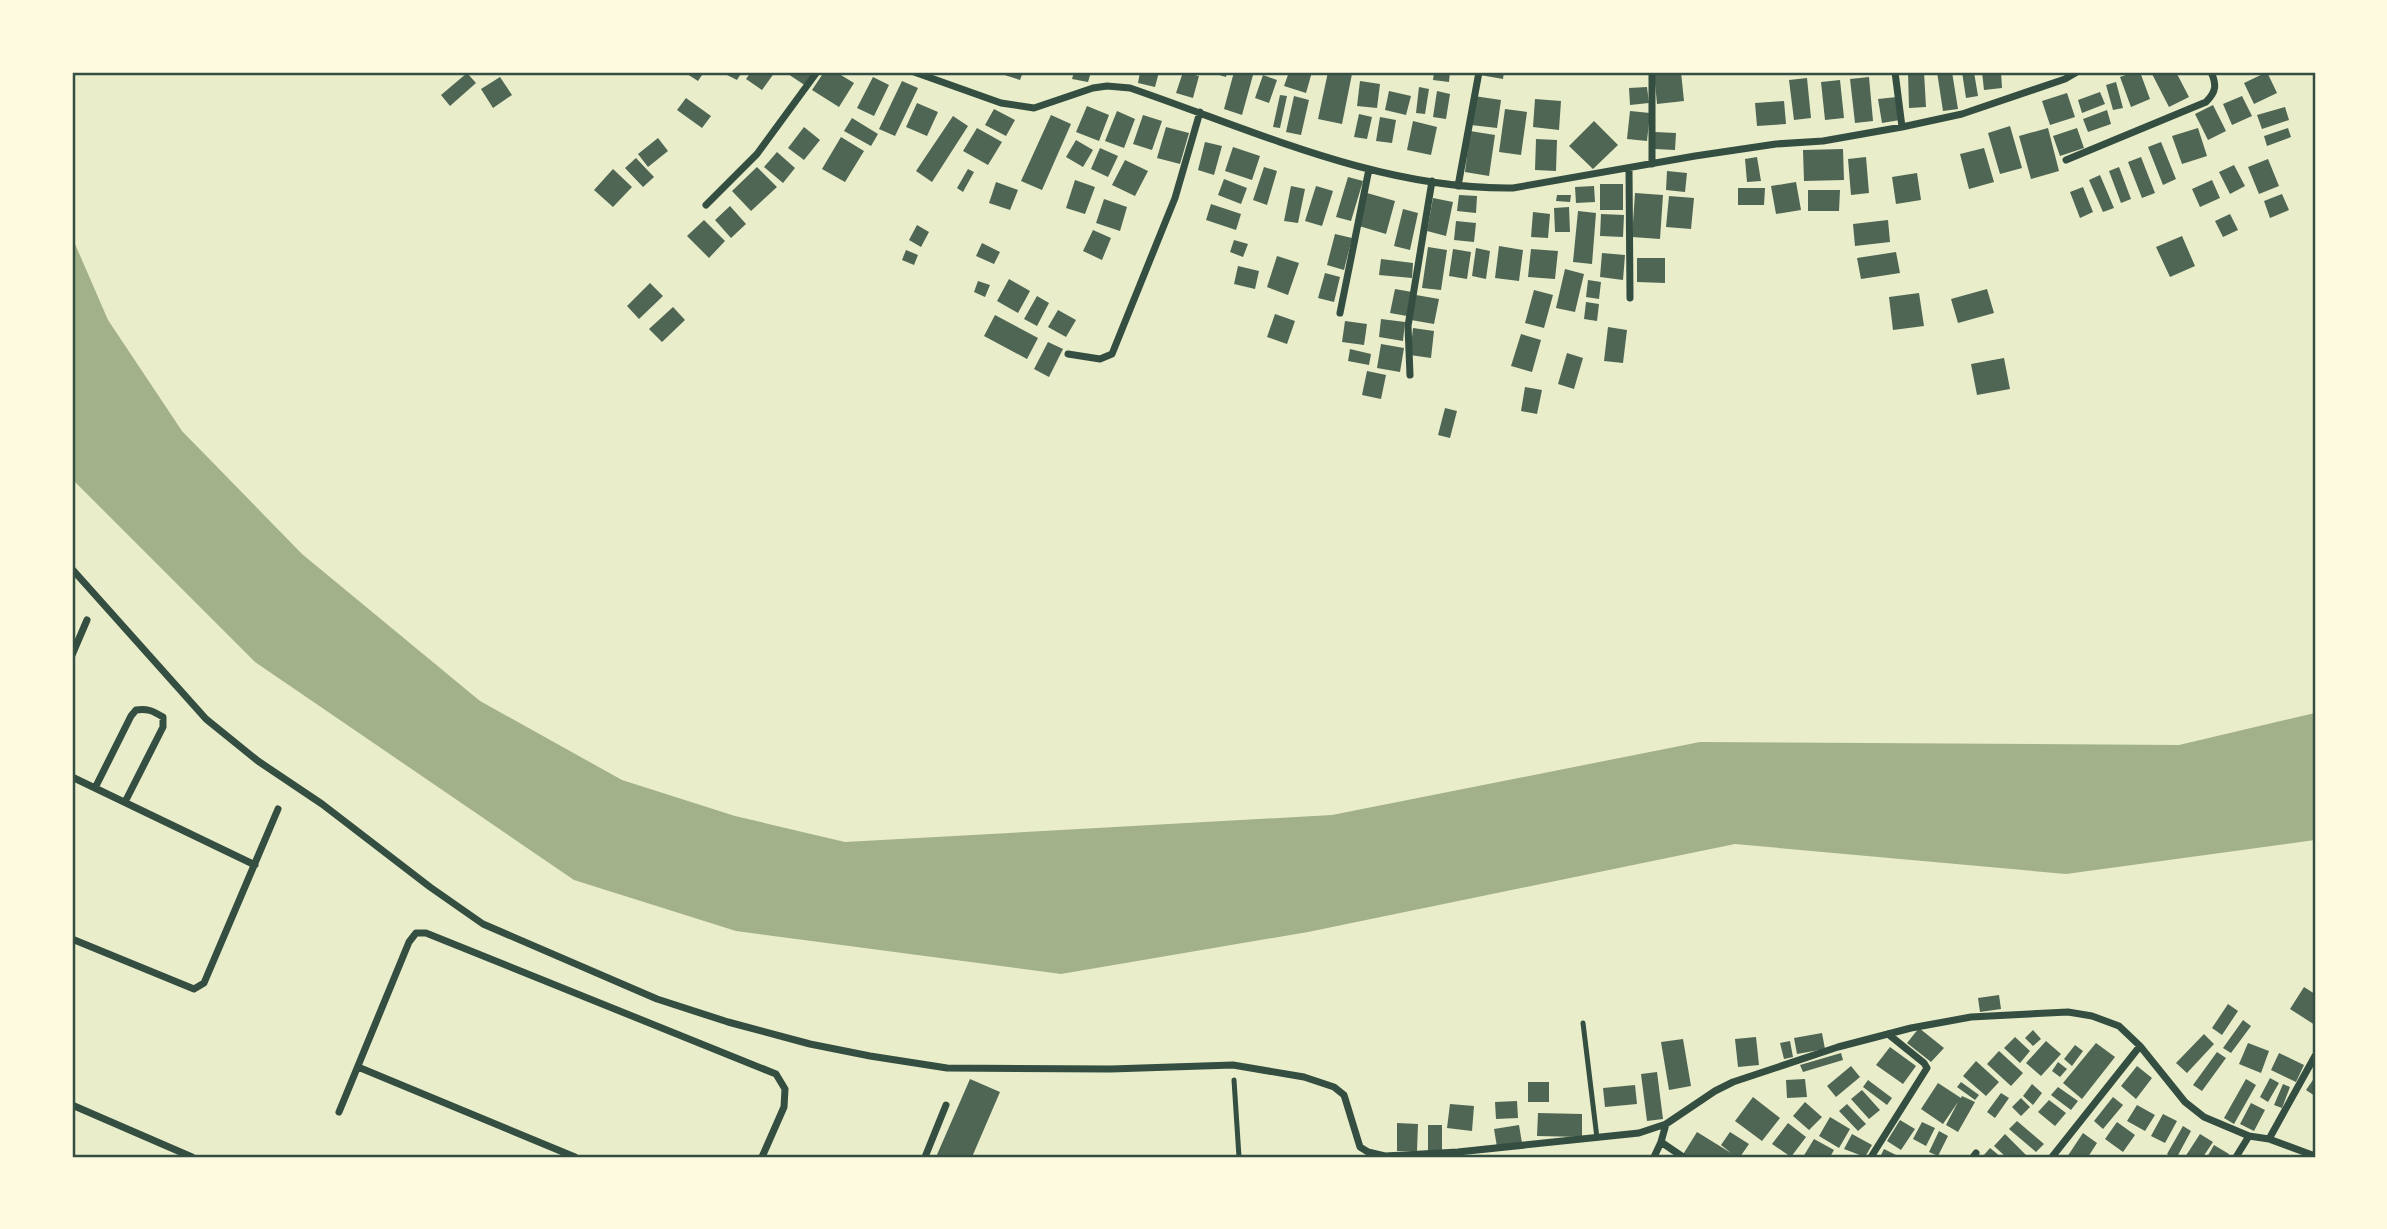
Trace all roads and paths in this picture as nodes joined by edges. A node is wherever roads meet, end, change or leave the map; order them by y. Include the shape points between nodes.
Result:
1 (817, 72) edge
2 (914, 72) edge
3 (1479, 72) edge
4 (1652, 72) edge
5 (1895, 72) edge
6 (2077, 72) edge
7 (2211, 72) edge
8 (1200, 111) junction
9 (1902, 127) junction
10 (2066, 160) dead end
11 (1652, 164) junction
12 (1369, 169) junction
13 (1629, 169) junction
14 (1432, 180) junction
15 (1458, 187) junction
16 (706, 205) dead end
17 (1630, 298) dead end
18 (1340, 313) dead end
19 (1068, 354) dead end
20 (1410, 375) dead end
21 (72, 569) edge
22 (87, 620) dead end
23 (72, 655) edge
24 (72, 777) edge
25 (95, 788) junction
26 (125, 802) junction
27 (278, 809) dead end
28 (254, 865) junction
29 (72, 939) edge
30 (1583, 1023) dead end
31 (1888, 1034) junction
32 (2140, 1046) junction
33 (2315, 1056) edge
34 (358, 1067) junction
35 (1234, 1080) dead end
36 (72, 1105) edge
37 (946, 1105) dead end
38 (339, 1112) dead end
39 (1666, 1125) junction
40 (2249, 1136) junction
41 (1597, 1138) junction
42 (2269, 1139) junction
43 (1661, 1142) junction
44 (2314, 1153) edge
45 (1448, 1155) edge
46 (192, 1157) edge
47 (575, 1157) edge
48 (762, 1157) edge
49 (925, 1157) edge
50 (1240, 1157) edge
51 (1654, 1157) edge
52 (1683, 1157) edge
53 (1871, 1157) edge
54 (2052, 1157) edge
55 (2236, 1157) edge

1 - 16 street via 757,153
2 - 8 street via 1016,106 1034,108 1107,86 1130,88
3 - 15 street
4 - 11 street
5 - 9 street
6 - 9 street via 1962,114
7 - 10 street via 2215,87 2206,102
8 - 12 street
8 - 19 street via 1175,198 1112,354 1100,359
9 - 11 street
11 - 13 street
12 - 14 street
12 - 18 street
13 - 15 street via 1513,188
13 - 17 street
14 - 15 street
14 - 20 street via 1408,326
21 - 45 street via 226,736 483,924 539,949 657,999 728,1022 870,1056 947,1068 1233,1065 1304,1077 1344,1095 1356,1139 1368,1152
22 - 23 street
24 - 25 street
25 - 26 street
25 - 26 street via 136,710 154,711 163,717 163,727
26 - 28 street
27 - 28 street
28 - 29 street via 204,984 194,989
30 - 41 lane
31 - 32 street via 1971,1017 2068,1012 2119,1026
31 - 39 street via 1733,1082
31 - 53 street via 1927,1068
32 - 40 street via 2185,1102 2204,1117
32 - 54 street
33 - 42 street
34 - 38 street
34 - 47 street
34 - 48 street via 409,943 416,933 426,933 776,1074 785,1089 784,1107
35 - 50 lane
36 - 46 street
37 - 49 street
39 - 41 street
39 - 43 street
40 - 42 street
40 - 55 street
41 - 45 street
42 - 44 street
43 - 51 street
43 - 52 street

